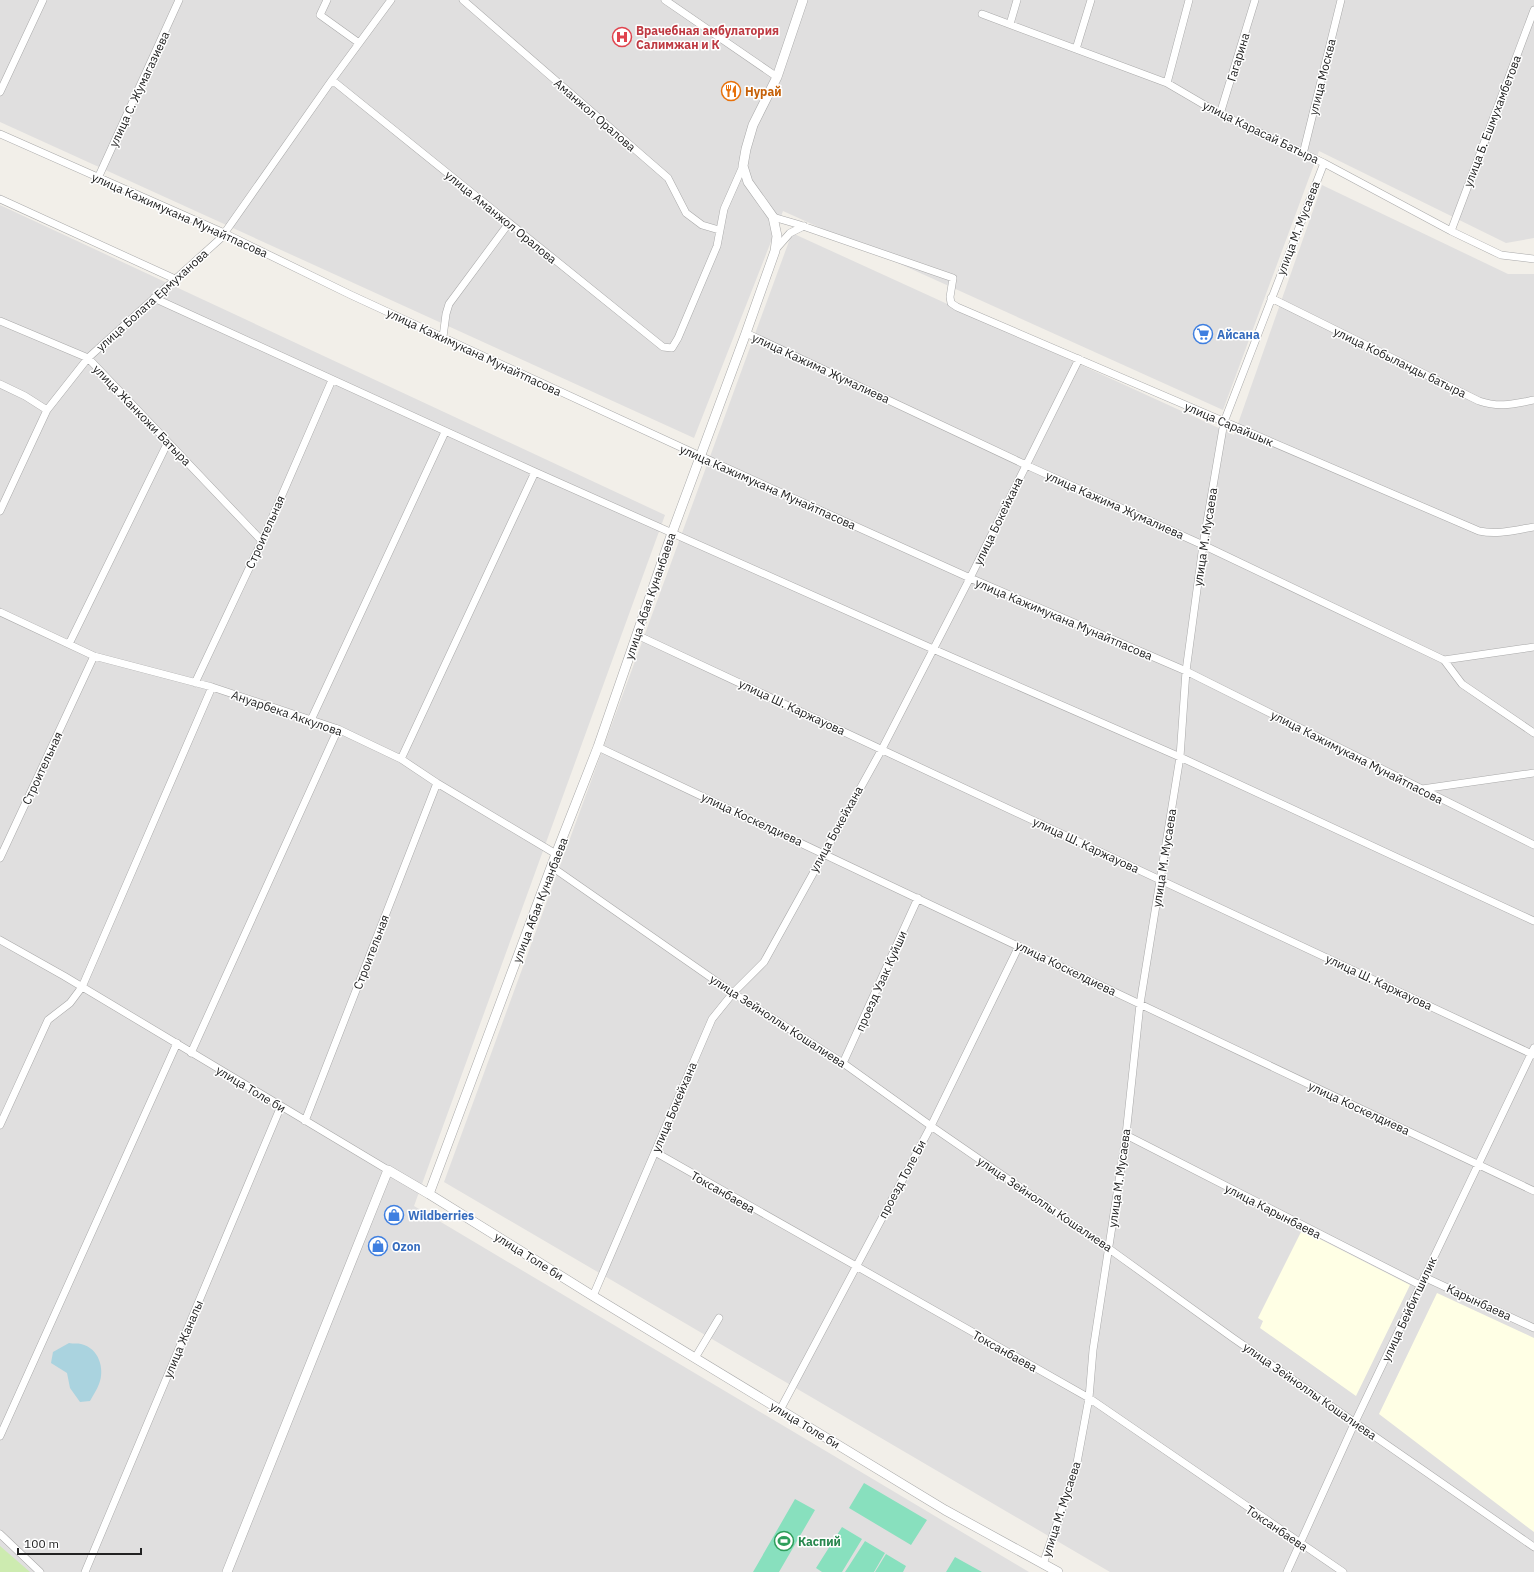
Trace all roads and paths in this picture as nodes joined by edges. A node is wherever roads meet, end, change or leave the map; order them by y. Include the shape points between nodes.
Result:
1 (42, 0) edge
2 (179, 0) edge
3 (327, 0) edge
4 (391, 0) edge
5 (463, 0) edge
6 (666, 0) edge
7 (803, 0) edge
8 (1017, 0) edge
9 (1091, 0) edge
10 (1189, 0) edge
11 (1255, 0) edge
12 (1340, 0) edge
13 (1534, 10) edge
14 (982, 14) dead end
15 (1010, 24) junction
16 (359, 43) junction
17 (1076, 49) junction
18 (777, 77) junction
19 (332, 80) junction
20 (1167, 84) junction
21 (0, 92) edge
22 (1220, 114) junction
23 (0, 134) edge
24 (1303, 154) junction
25 (1324, 163) junction
26 (744, 166) junction
27 (98, 178) junction
28 (0, 199) edge
29 (773, 217) junction
30 (509, 223) junction
31 (804, 226) junction
32 (720, 230) junction
33 (1451, 231) junction
34 (224, 233) junction
35 (775, 251) junction
36 (1534, 260) edge
37 (175, 279) junction
38 (154, 298) junction
39 (1271, 298) junction
40 (0, 321) edge
41 (746, 333) junction
42 (444, 337) junction
43 (88, 358) junction
44 (1079, 359) junction
45 (332, 380) junction
46 (0, 384) edge
47 (1534, 400) edge
48 (47, 410) junction
49 (1224, 422) junction
50 (445, 432) junction
51 (168, 442) junction
52 (700, 456) junction
53 (1026, 465) junction
54 (535, 472) junction
55 (0, 511) edge
56 (1534, 526) edge
57 (672, 533) junction
58 (262, 541) junction
59 (1203, 544) junction
60 (970, 578) junction
61 (0, 612) edge
62 (637, 635) junction
63 (69, 644) junction
64 (1534, 647) edge
65 (933, 649) junction
66 (94, 656) junction
67 (1444, 660) junction
68 (1186, 671) junction
69 (195, 683) junction
70 (212, 687) junction
71 (311, 720) junction
72 (338, 729) junction
73 (1534, 733) edge
74 (598, 747) junction
75 (882, 749) junction
76 (1180, 757) junction
77 (401, 759) junction
78 (1534, 773) edge
79 (437, 783) junction
80 (1422, 789) junction
81 (1534, 845) edge
82 (823, 853) junction
83 (556, 854) junction
84 (0, 858) edge
85 (552, 867) junction
86 (1160, 880) junction
87 (918, 898) junction
88 (1534, 921) edge
89 (0, 940) edge
90 (1019, 946) junction
91 (82, 987) junction
92 (733, 993) junction
93 (1140, 1004) junction
94 (177, 1044) junction
95 (1533, 1052) edge
96 (191, 1053) junction
97 (844, 1063) junction
98 (281, 1106) junction
99 (305, 1121) junction
100 (0, 1125) edge
101 (931, 1126) junction
102 (1126, 1135) junction
103 (654, 1152) junction
104 (1478, 1164) junction
105 (388, 1170) junction
106 (1534, 1191) edge
107 (429, 1194) junction
108 (1108, 1248) junction
109 (856, 1267) junction
110 (1424, 1277) junction
111 (1420, 1285) junction
112 (593, 1296) junction
113 (720, 1318) dead end
114 (1534, 1328) edge
115 (695, 1358) junction
116 (1089, 1398) junction
117 (780, 1410) junction
118 (1355, 1422) junction
119 (0, 1436) edge
120 (0, 1534) edge
121 (1300, 1544) junction
122 (1534, 1548) edge
123 (1043, 1564) junction
124 (40, 1572) edge
125 (85, 1572) edge
126 (227, 1572) edge
127 (1058, 1572) edge
128 (1287, 1572) edge
129 (1342, 1572) edge

1 - 21 street
2 - 27 street, улица С. Жумагазиева
3 - 16 street via 320,16
4 - 16 street, улица Болата Ермуханова
5 - 32 street, Аманжол Оралова via 668,178 686,213 702,225
6 - 18 street
7 - 18 street, улица Абая Кунанбаева
8 - 15 street
9 - 17 street
10 - 20 street
11 - 22 street, Гагарина
12 - 24 street, улица Москва
13 - 33 street, улица Б. Ешмухамбетова
14 - 15 street, улица Карасай Батыра
15 - 17 street, улица Карасай Батыра
16 - 19 street, улица Болата Ермуханова
17 - 20 street, улица Карасай Батыра
18 - 26 street, улица Абая Кунанбаева via 753,125
19 - 30 street, улица Аманжол Оралова
19 - 34 street, улица Болата Ермуханова
20 - 22 street, улица Карасай Батыра
22 - 24 street, улица Карасай Батыра
23 - 27 street, улица Кажимукана Мунайтпасова
24 - 25 street, улица Карасай Батыра
25 - 33 street, улица Карасай Батыра
25 - 39 street, улица М. Мусаева
26 - 29 street, улица Абая Кунанбаева via 748,182
26 - 32 street via 724,209
27 - 34 street, улица Кажимукана Мунайтпасова
28 - 37 street
29 - 31 street
29 - 35 street, улица Абая Кунанбаева via 777,236
30 - 32 street, улица Аманжол Оралова via 663,347 672,348 717,246
30 - 42 street via 449,304
31 - 35 street via 790,234
31 - 44 street, улица Сарайшык via 953,278 950,297 951,303 957,308
33 - 36 street, улица Карасай Батыра via 1501,255
34 - 37 street, улица Болата Ермуханова
34 - 42 street, улица Кажимукана Мунайтпасова
35 - 41 street, улица Абая Кунанбаева
37 - 38 street, улица Болата Ермуханова
38 - 43 street, улица Болата Ермуханова
38 - 45 street
39 - 47 street, улица Кобыланды батыра via 1479,401 1504,405
39 - 49 street, улица М. Мусаева
40 - 43 street, улица Жанкожи Батыра
41 - 52 street, улица Абая Кунанбаева
41 - 53 street, улица Кажима Жумалиева
42 - 52 street, улица Кажимукана Мунайтпасова
43 - 48 street, улица Болата Ермуханова
43 - 51 street, улица Жанкожи Батыра
44 - 49 street, улица Сарайшык
44 - 53 street, улица Бокейхана
45 - 50 street
45 - 58 street, Строительная
46 - 48 street
48 - 55 street, улица Болата Ермуханова
49 - 56 street, улица Сарайшык via 1479,531 1502,532
49 - 59 street, улица М. Мусаева
50 - 54 street
50 - 71 street
51 - 58 street, улица Жанкожи Батыра
51 - 63 street
52 - 57 street, улица Абая Кунанбаева
52 - 60 street, улица Кажимукана Мунайтпасова
53 - 59 street, улица Кажима Жумалиева
53 - 60 street, улица Бокейхана
54 - 57 street
54 - 77 street
57 - 62 street, улица Абая Кунанбаева
57 - 65 street
58 - 69 street, Строительная
59 - 67 street, улица Кажима Жумалиева
59 - 68 street, улица М. Мусаева
60 - 65 street, улица Бокейхана
60 - 68 street, улица Кажимукана Мунайтпасова
61 - 63 street, Ануарбека Аккулова
62 - 74 street, улица Абая Кунанбаева
62 - 75 street, улица Ш. Каржауова
63 - 66 street, Ануарбека Аккулова
64 - 67 street
65 - 75 street, улица Бокейхана
65 - 76 street
66 - 69 street, Ануарбека Аккулова
66 - 84 street, Строительная
67 - 73 street via 1462,684
68 - 76 street, улица М. Мусаева
68 - 80 street, улица Кажимукана Мунайтпасова
69 - 70 street, Ануарбека Аккулова
70 - 71 street, Ануарбека Аккулова
70 - 91 street
71 - 72 street, Ануарбека Аккулова
72 - 77 street, Ануарбека Аккулова
72 - 96 street
74 - 82 street, улица Коскелдиева
74 - 83 street, улица Абая Кунанбаева
75 - 82 street, улица Бокейхана
75 - 86 street, улица Ш. Каржауова
76 - 86 street, улица М. Мусаева
76 - 88 street
77 - 79 street, Ануарбека Аккулова
78 - 80 street
79 - 83 street, Ануарбека Аккулова
79 - 99 street, Строительная
80 - 81 street, улица Кажимукана Мунайтпасова
82 - 87 street, улица Коскелдиева
82 - 92 street, улица Бокейхана via 764,962
83 - 85 street, улица Абая Кунанбаева
85 - 92 street, улица Зейноллы Кошалиева
85 - 107 street, улица Абая Кунанбаева
86 - 93 street, улица М. Мусаева
86 - 95 street, улица Ш. Каржауова
87 - 90 street, улица Коскелдиева
87 - 97 street, проезд Узак Куйши
89 - 91 street, улица Толе би
90 - 93 street, улица Коскелдиева
90 - 101 street, проезд Толе Би
91 - 94 street, улица Толе би
91 - 100 street via 70,1003 48,1020
92 - 97 street, улица Зейноллы Кошалиева
92 - 103 street, улица Бокейхана via 712,1019
93 - 102 street, улица М. Мусаева
93 - 104 street, улица Коскелдиева
94 - 96 street, улица Толе би
94 - 119 street
95 - 104 street, улица Бейбитшилик
96 - 98 street, улица Толе би
97 - 101 street, улица Зейноллы Кошалиева
98 - 99 street, улица Толе би
98 - 125 street, улица Жаналы
99 - 105 street, улица Толе би
101 - 108 street, улица Зейноллы Кошалиева
101 - 109 street, проезд Толе Би
102 - 108 street, улица М. Мусаева
102 - 111 street, улица Карынбаева
103 - 109 street, Токсанбаева
103 - 112 street, улица Бокейхана
104 - 106 street, улица Коскелдиева
104 - 110 street, улица Бейбитшилик
105 - 107 street, улица Толе би
105 - 126 street
107 - 112 street, улица Толе би
108 - 116 street, улица М. Мусаева via 1093,1350
108 - 118 street, улица Зейноллы Кошалиева
109 - 116 street, Токсанбаева
109 - 117 street, проезд Толе Би
110 - 111 street, улица Бейбитшилик
110 - 114 street, Карынбаева
111 - 118 street, улица Бейбитшилик
112 - 115 street, улица Толе би
113 - 115 street
115 - 117 street, улица Толе би
116 - 121 street, Токсанбаева
116 - 123 street, улица М. Мусаева via 1076,1468
117 - 123 street, улица Толе би via 945,1510
118 - 121 street, улица Бейбитшилик
118 - 122 street, улица Зейноллы Кошалиева
120 - 124 street
121 - 128 street, улица Бейбитшилик
121 - 129 street, Токсанбаева
123 - 127 street, улица Толе би

